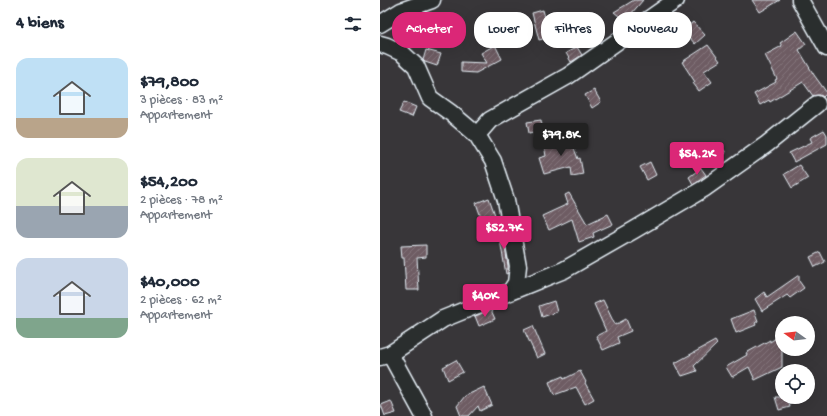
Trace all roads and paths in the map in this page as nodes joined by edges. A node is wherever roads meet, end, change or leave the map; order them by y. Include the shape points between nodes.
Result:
1 (432, 0) edge
2 (676, 0) edge
3 (800, 0) edge
4 (380, 24) edge
5 (380, 44) edge
6 (827, 48) edge
7 (817, 104) dead end
8 (477, 135) junction
9 (510, 292) junction
10 (385, 355) edge
11 (424, 416) edge

1 - 4 street via 400,11
2 - 8 street via 568,76 490,120
3 - 6 street
5 - 8 street via 402,53 416,66 430,98
7 - 9 street via 705,188 564,270
8 - 9 street via 493,160 507,207 518,266 516,283
9 - 10 street via 443,319
10 - 11 street

